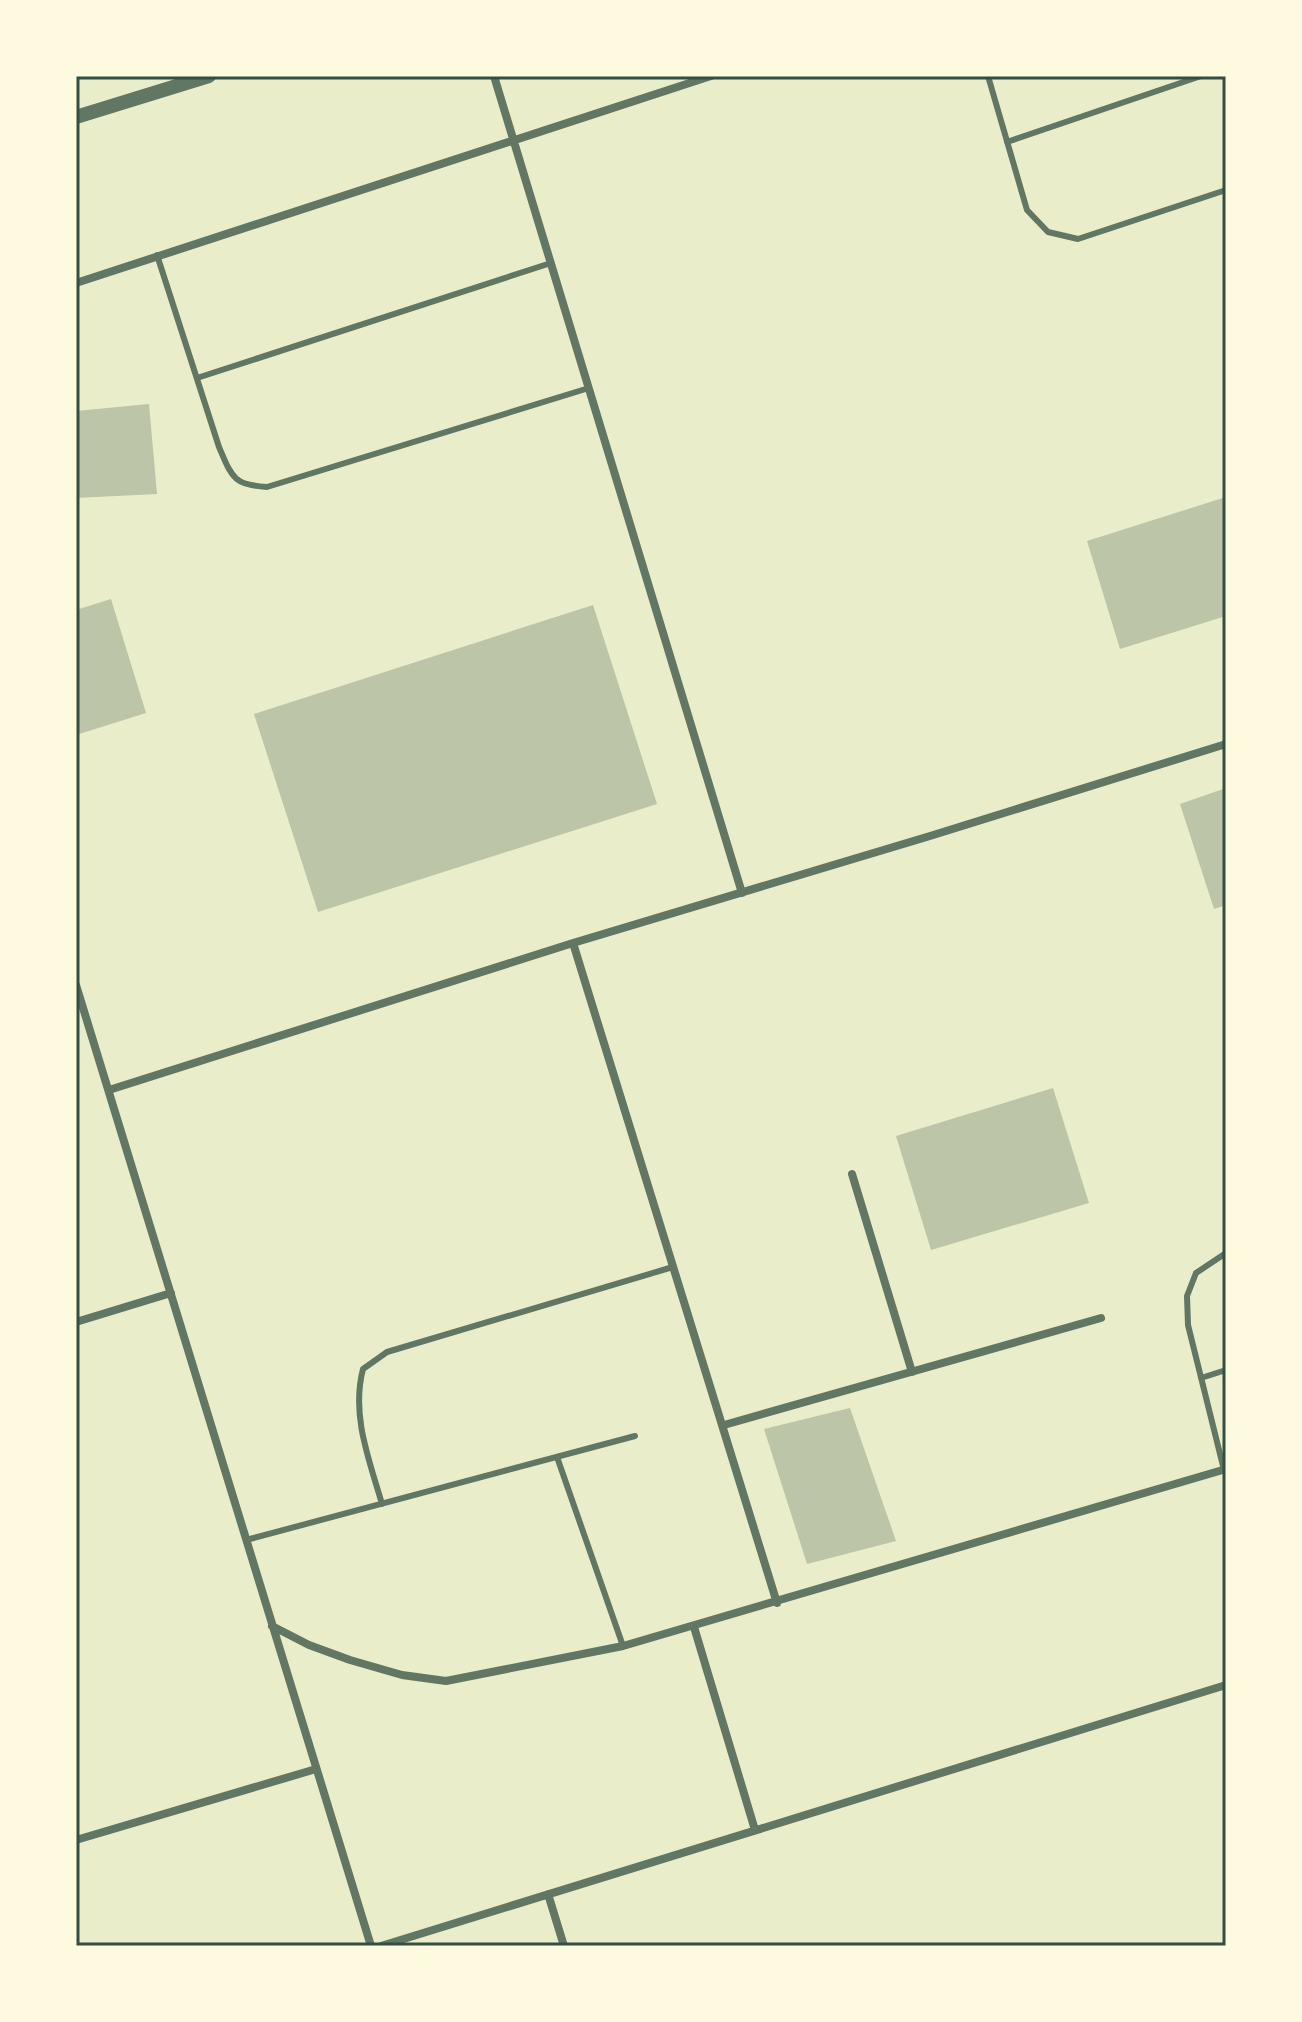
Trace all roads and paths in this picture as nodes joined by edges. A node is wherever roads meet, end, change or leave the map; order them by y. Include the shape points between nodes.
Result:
1 (209, 76) edge
2 (494, 76) edge
3 (711, 76) edge
4 (988, 76) edge
5 (1201, 76) edge
6 (76, 117) edge
7 (513, 139) junction
8 (1007, 142) junction
9 (1226, 190) edge
10 (157, 255) junction
11 (551, 263) junction
12 (76, 283) edge
13 (197, 378) junction
14 (589, 388) junction
15 (1226, 744) edge
16 (742, 893) junction
17 (573, 943) junction
18 (76, 985) edge
19 (109, 1090) junction
20 (852, 1174) dead end
21 (1226, 1253) edge
22 (673, 1267) junction
23 (171, 1293) junction
24 (1101, 1318) dead end
25 (76, 1322) edge
26 (1226, 1370) edge
27 (912, 1372) junction
28 (1201, 1378) junction
29 (724, 1425) junction
30 (635, 1436) dead end
31 (557, 1457) junction
32 (1225, 1470) edge
33 (382, 1504) junction
34 (246, 1540) junction
35 (777, 1603) junction
36 (272, 1626) junction
37 (694, 1627) junction
38 (623, 1646) junction
39 (1226, 1685) edge
40 (316, 1769) junction
41 (755, 1830) junction
42 (76, 1840) edge
43 (548, 1894) junction
44 (371, 1946) edge
45 (381, 1946) edge
46 (564, 1946) edge

1 - 6 street
2 - 7 street
3 - 7 street
4 - 8 lane
5 - 8 lane
7 - 10 street
7 - 11 street
8 - 9 lane via 1027,210 1048,232 1078,239
10 - 12 street
10 - 13 lane
11 - 13 lane
11 - 14 street
13 - 14 lane via 230,472 246,486 267,487
14 - 16 street
15 - 16 street
16 - 17 street
17 - 19 street
17 - 22 street
18 - 19 street
19 - 23 street
20 - 27 street
21 - 28 lane via 1196,1273 1187,1296
22 - 29 street
22 - 33 lane via 387,1352 363,1369 357,1389 359,1420
23 - 25 street
23 - 34 street
24 - 27 street
26 - 28 lane
27 - 29 street
28 - 32 lane
29 - 35 street
30 - 31 lane
31 - 33 lane
31 - 38 lane
32 - 35 street
33 - 34 lane
34 - 36 street
35 - 37 street
36 - 38 street via 350,1660 446,1681
36 - 40 street
37 - 38 street
37 - 41 street
39 - 41 street
40 - 42 street
40 - 44 street
41 - 43 street
43 - 45 street
43 - 46 street

